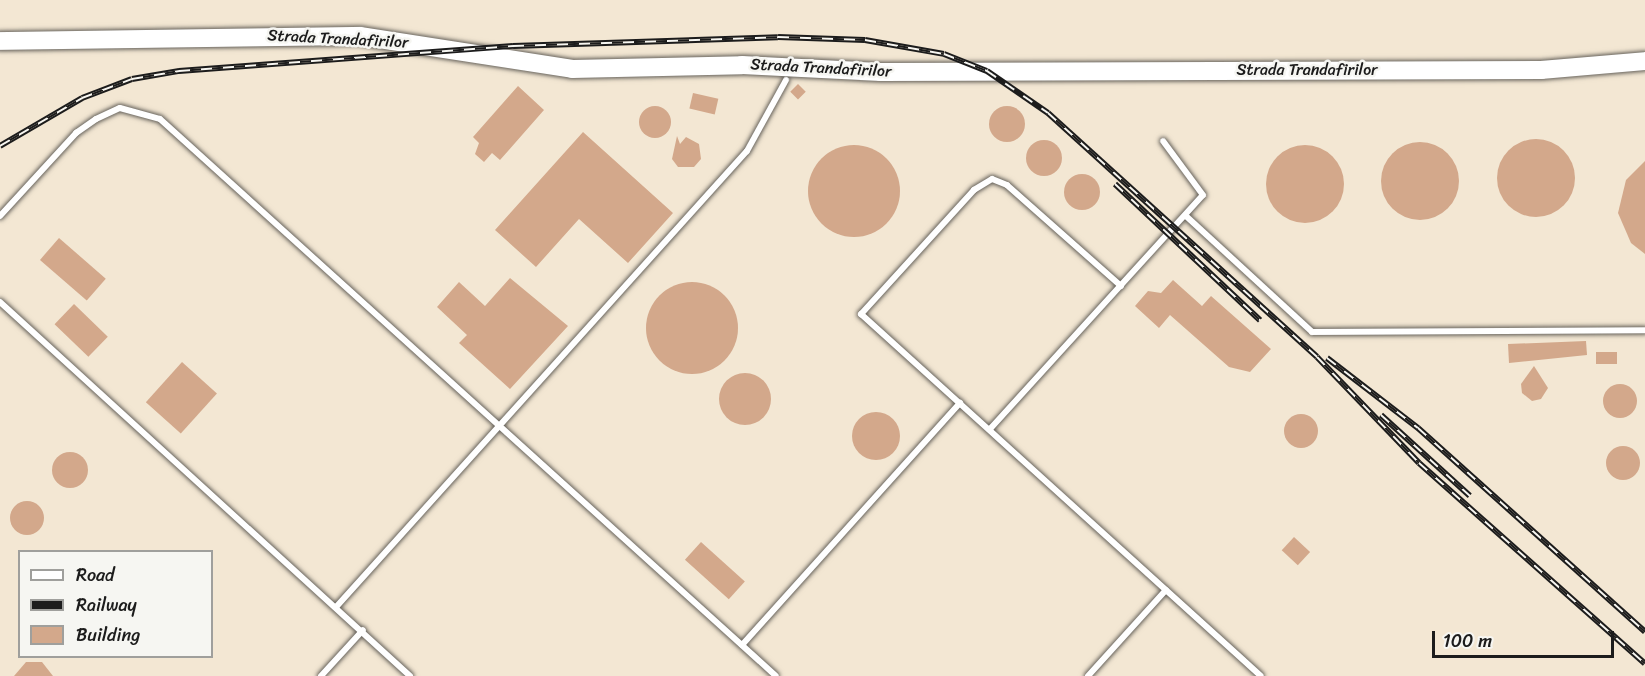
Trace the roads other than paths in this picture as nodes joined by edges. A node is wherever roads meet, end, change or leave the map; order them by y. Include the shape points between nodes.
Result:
1 (0, 41) edge
2 (1645, 61) edge
3 (786, 80) dead end
4 (1163, 141) dead end
5 (0, 216) edge
6 (1186, 216) junction
7 (1121, 286) junction
8 (0, 302) edge
9 (1645, 330) edge
10 (960, 403) junction
11 (500, 427) junction
12 (990, 429) junction
13 (1166, 590) junction
14 (337, 606) junction
15 (363, 630) junction
16 (742, 645) junction
17 (321, 676) edge
18 (410, 676) edge
19 (776, 676) edge
20 (1088, 676) edge
21 (1261, 676) edge

1 - 2 main road, Strada Trandafirilor via 360,36 572,69 742,65 881,72 1541,70
3 - 11 lane via 747,150
4 - 6 lane via 1203,195
5 - 11 lane via 86,125 120,108 147,112 173,128
6 - 7 lane
6 - 9 lane via 1312,332
7 - 10 lane via 1007,185 992,179 980,184 861,314
7 - 12 lane
8 - 14 lane
10 - 12 lane
10 - 16 lane
11 - 14 lane
11 - 16 lane
12 - 13 lane
13 - 20 lane
13 - 21 lane
14 - 15 lane
15 - 17 lane
15 - 18 lane
16 - 19 lane

